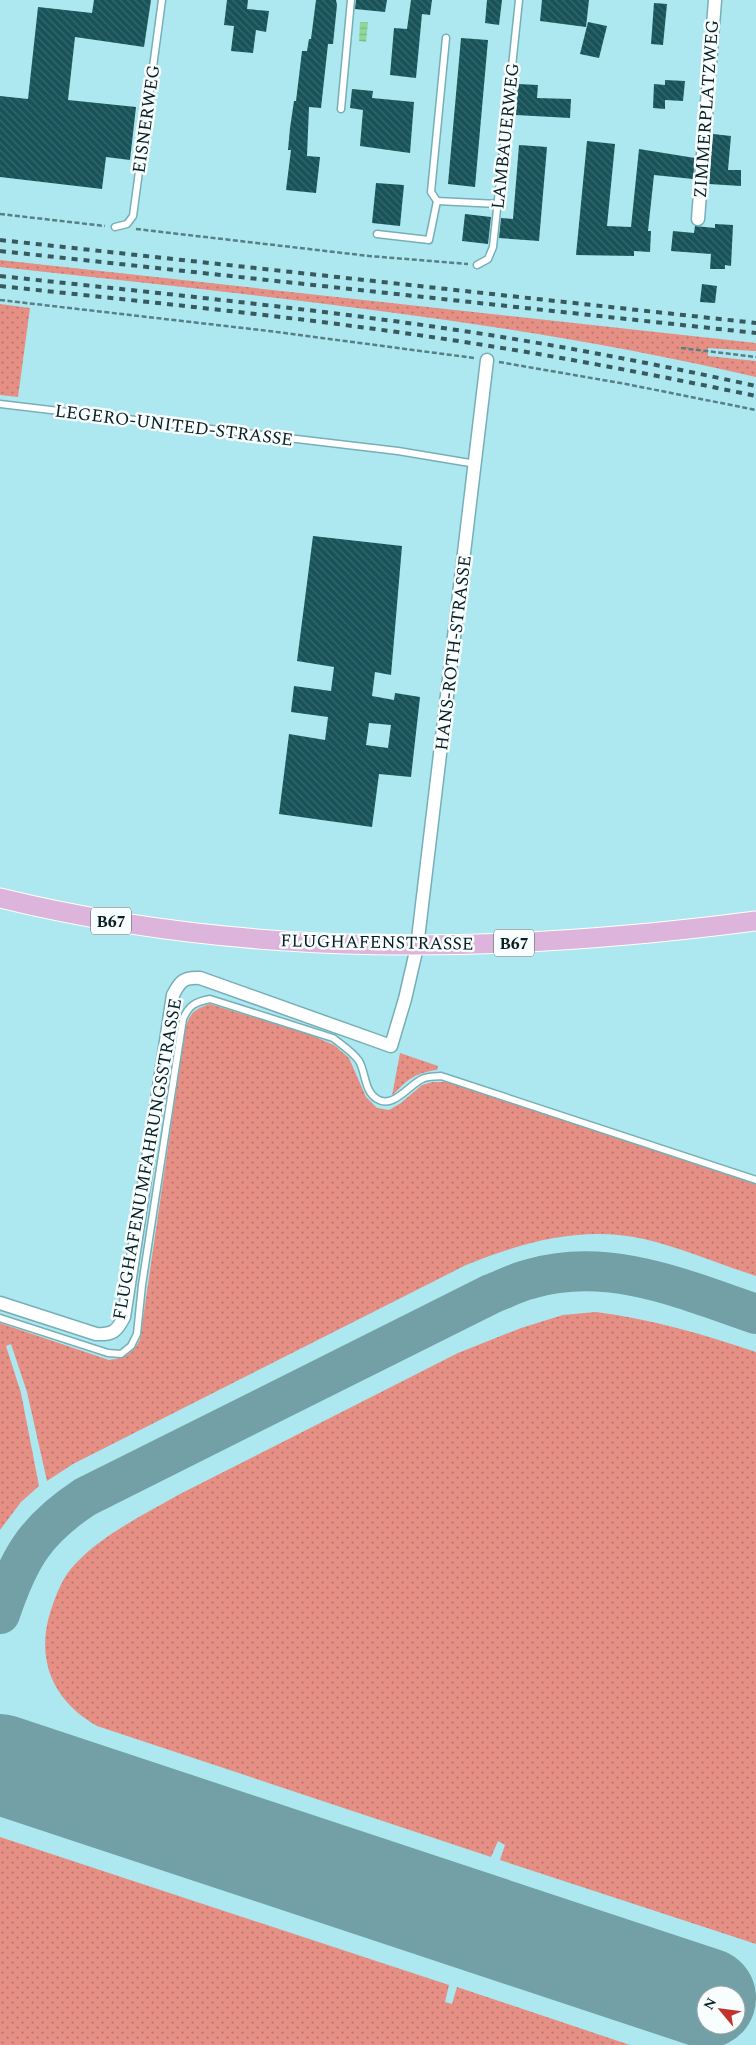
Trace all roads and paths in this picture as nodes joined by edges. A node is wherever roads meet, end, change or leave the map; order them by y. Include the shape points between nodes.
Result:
1 (162, 0) edge
2 (351, 0) edge
3 (519, 0) edge
4 (715, 0) edge
5 (446, 38) dead end
6 (341, 109) dead end
7 (437, 201) junction
8 (498, 204) junction
9 (0, 214) edge
10 (698, 219) dead end
11 (115, 227) junction
12 (377, 234) dead end
13 (477, 265) joint
14 (0, 300) edge
15 (681, 348) dead end
16 (756, 357) edge
17 (487, 360) junction
18 (0, 404) edge
19 (756, 410) edge
20 (476, 464) junction
21 (0, 898) edge
22 (756, 921) edge
23 (417, 946) junction
24 (385, 1094) dead end
25 (383, 1102) junction
26 (756, 1180) edge
27 (0, 1303) edge
28 (0, 1318) edge

1 - 11 lane, EISNERWEG via 133,216 128,224
2 - 6 lane
3 - 8 lane, LAMBAUERWEG
4 - 10 street, ZIMMERPLATZWEG
5 - 7 lane via 430,192
7 - 8 lane
7 - 12 lane via 429,240
8 - 13 lane, LAMBAUERWEG via 493,248 488,259
9 - 11 path
11 - 13 path
14 - 17 path
15 - 16 path
17 - 19 path
17 - 20 street, HANS-ROTH-STRASSE
18 - 20 lane, LEGERO-UNITED-STRASSE via 348,445
20 - 23 street, HANS-ROTH-STRASSE
21 - 23 main road, FLUGHAFENSTRASSE / B67 via 159,929 285,941
22 - 23 main road, FLUGHAFENSTRASSE / B67 via 603,938
23 - 27 street, FLUGHAFENUMFAHRUNGSSTRASSE via 391,1046 200,978 180,982 173,995 124,1317 118,1329 110,1335 96,1334
24 - 25 lane
25 - 26 lane via 394,1101 425,1078 441,1076
25 - 28 lane via 369,1092 359,1062 333,1038 210,999 196,1002 187,1008 183,1019 137,1334 131,1346 121,1354 108,1353

